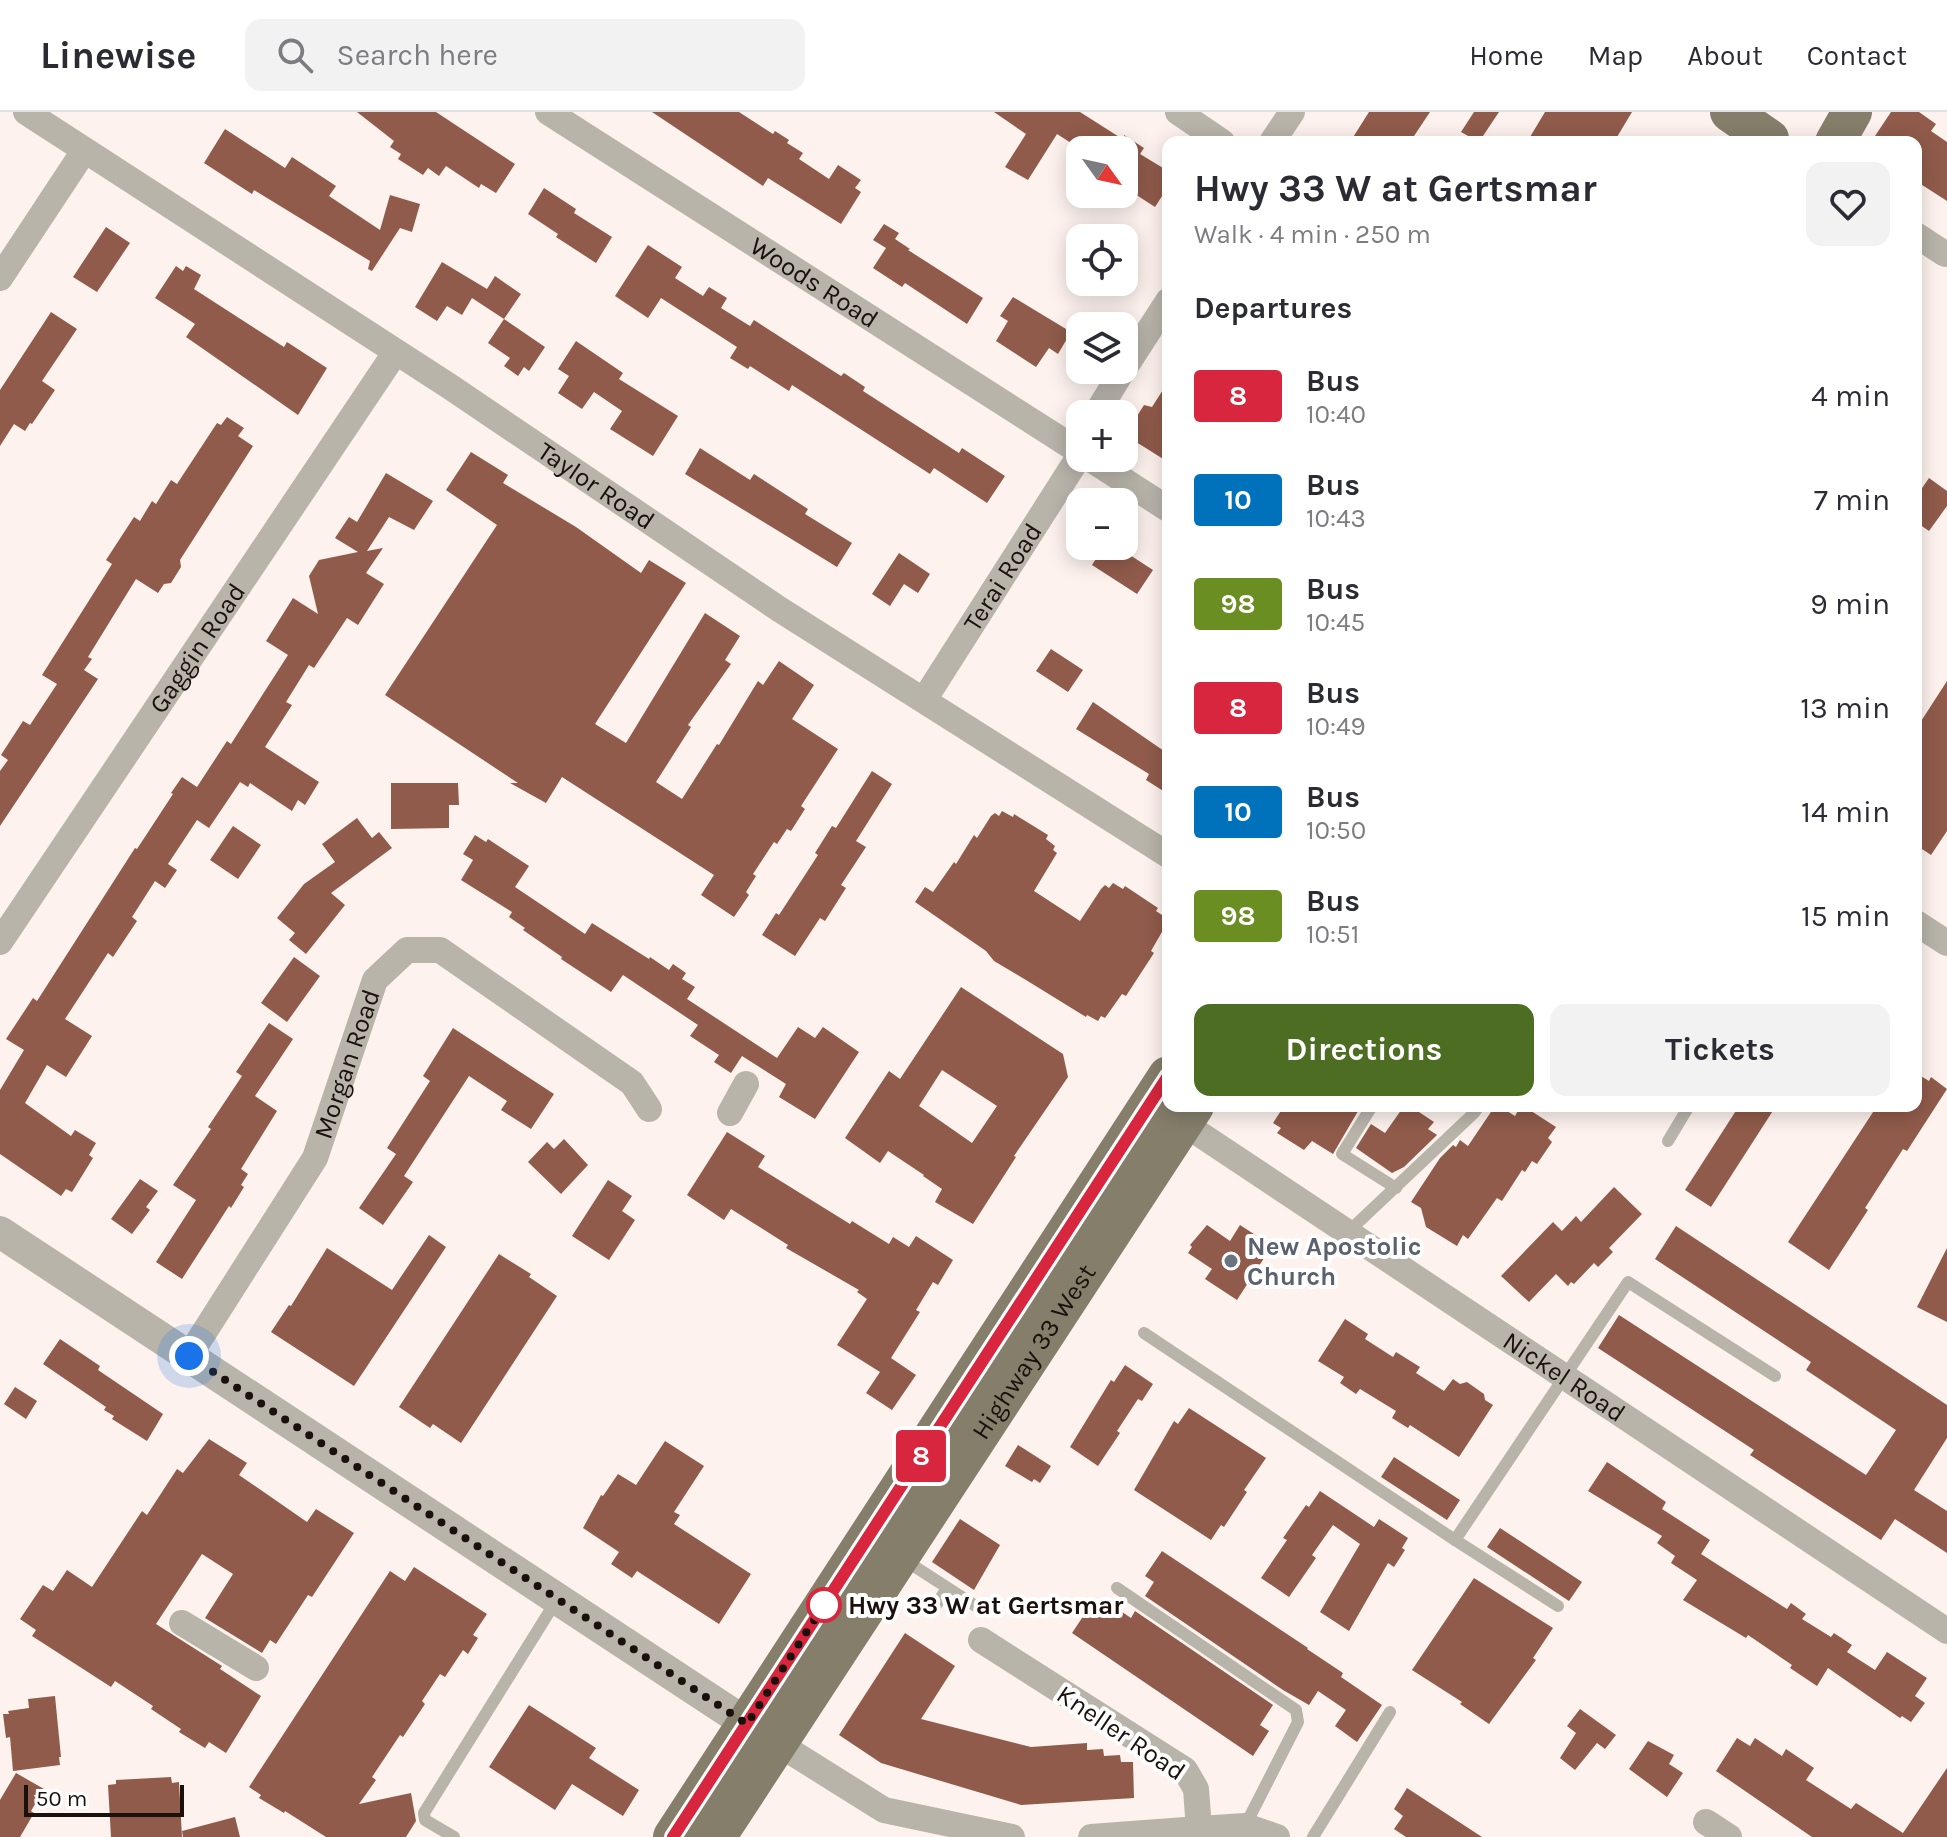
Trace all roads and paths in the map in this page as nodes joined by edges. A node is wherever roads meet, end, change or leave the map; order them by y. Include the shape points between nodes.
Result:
1 (26, 112) edge
2 (548, 112) edge
3 (1178, 112) edge
4 (1292, 112) edge
5 (1715, 112) edge
6 (1730, 112) edge
7 (1821, 112) edge
8 (1852, 112) edge
9 (1773, 135) edge
10 (1213, 136) edge
11 (1276, 136) edge
12 (1726, 136) edge
13 (1811, 136) edge
14 (1838, 136) edge
15 (84, 151) junction
16 (1922, 239) edge
17 (1945, 254) edge
18 (0, 278) edge
19 (1162, 310) edge
20 (1138, 347) edge
21 (395, 353) junction
22 (1066, 445) edge
23 (1069, 472) edge
24 (1111, 472) edge
25 (1162, 505) edge
26 (924, 700) junction
27 (1162, 851) edge
28 (1922, 927) edge
29 (0, 942) edge
30 (1947, 943) edge
31 (746, 1084) dead end
32 (1162, 1086) edge
33 (649, 1109) dead end
34 (1368, 1112) edge
35 (1473, 1112) edge
36 (1685, 1112) edge
37 (730, 1113) dead end
38 (1189, 1114) edge
39 (1668, 1141) dead end
40 (1396, 1188) junction
41 (0, 1232) edge
42 (1348, 1232) junction
43 (1144, 1333) dead end
44 (189, 1356) junction
45 (1775, 1376) dead end
46 (1565, 1377) junction
47 (1455, 1540) junction
48 (899, 1557) junction
49 (947, 1588) junction
50 (1117, 1588) dead end
51 (558, 1599) junction
52 (1558, 1606) dead end
53 (933, 1610) dead end
54 (985, 1612) dead end
55 (182, 1623) dead end
56 (1947, 1631) edge
57 (981, 1640) dead end
58 (256, 1668) dead end
59 (1390, 1712) dead end
60 (762, 1734) junction
61 (1706, 1822) dead end
62 (1245, 1826) junction
63 (1199, 1829) junction
64 (454, 1837) edge
65 (673, 1837) edge
66 (716, 1837) edge
67 (1012, 1837) edge
68 (1091, 1837) edge
69 (1277, 1837) edge
70 (1313, 1837) edge
71 (1729, 1837) edge

1 - 15 street, Taylor Road
2 - 22 street, Woods Road
3 - 10 street
4 - 11 street
5 - 12 main road
6 - 9 main road
7 - 13 main road
8 - 14 main road
15 - 18 street
15 - 21 street, Taylor Road
16 - 17 street
19 - 20 street
21 - 26 street, Taylor Road
21 - 29 street, Gaggin Road
23 - 26 street, Terai Road
24 - 25 street
26 - 27 street, Taylor Road
28 - 30 street
31 - 37 street
32 - 60 main road
33 - 44 street, Morgan Road via 632,1083 440,950 407,950 375,980 315,1158
34 - 40 lane via 1342,1154
35 - 40 lane
36 - 39 lane
38 - 42 street, Nickel Road
38 - 48 main road, Highway 33 West
40 - 42 lane
41 - 44 street
42 - 46 street, Nickel Road
43 - 47 lane
44 - 51 street
45 - 46 lane via 1628,1282
46 - 47 lane
46 - 56 street, Nickel Road
47 - 52 lane
48 - 49 lane
48 - 60 main road, Highway 33 West
49 - 53 lane
49 - 54 lane
50 - 62 lane via 1296,1710 1298,1722
51 - 60 street
51 - 64 lane via 424,1813 425,1820
55 - 58 street
57 - 63 street, Kneller Road via 1185,1770 1196,1789
59 - 70 lane
60 - 65 main road
60 - 66 main road, Highway 33 West
60 - 67 street via 884,1810
61 - 71 street
62 - 63 street
62 - 69 street
63 - 68 street

